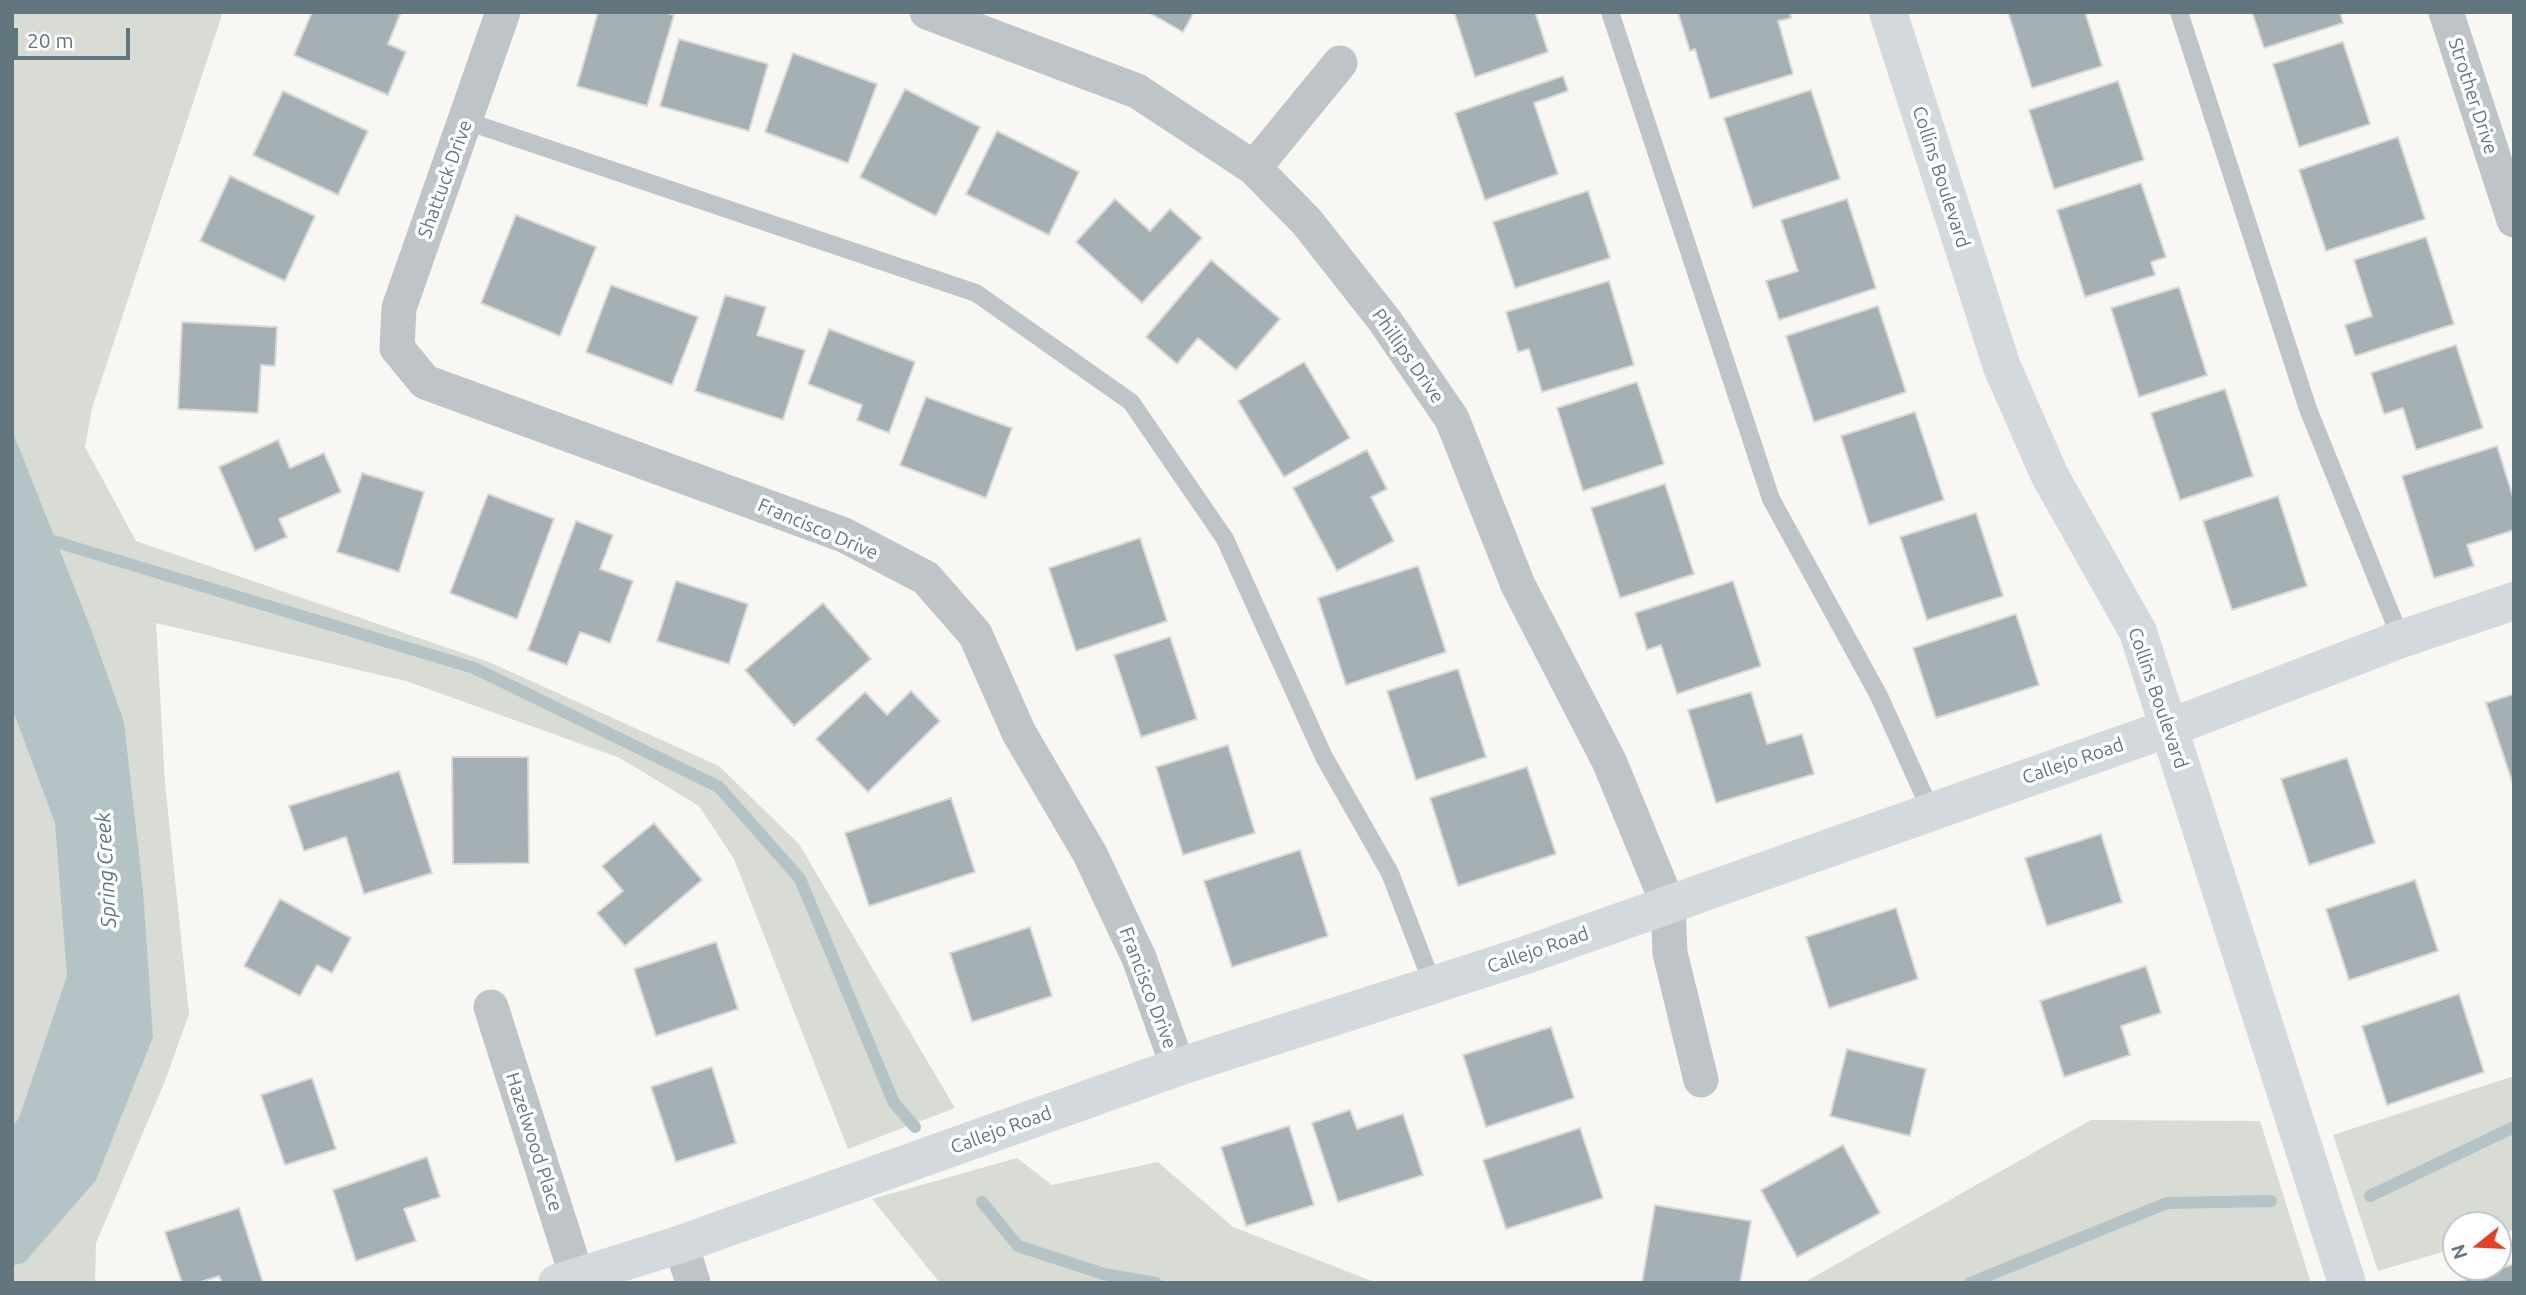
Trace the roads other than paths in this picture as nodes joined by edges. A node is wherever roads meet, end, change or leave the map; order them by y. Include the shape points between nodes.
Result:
1 (503, 12) edge
2 (927, 12) edge
3 (1610, 12) edge
4 (1888, 12) edge
5 (2179, 12) edge
6 (2446, 12) edge
7 (1340, 63) dead end
8 (466, 121) junction
9 (1254, 168) junction
10 (2514, 220) edge
11 (397, 348) joint
12 (2514, 601) edge
13 (2401, 639) junction
14 (2169, 728) junction
15 (1931, 811) junction
16 (1668, 904) junction
17 (1433, 985) junction
18 (491, 1007) dead end
19 (1178, 1067) junction
20 (1702, 1080) dead end
21 (681, 1244) junction
22 (567, 1280) edge
23 (693, 1283) edge
24 (2347, 1283) edge

1 - 8 street, Shattuck Drive
2 - 9 street, Phillips Drive via 1137,91
3 - 15 lane via 1771,499 1878,696
4 - 14 street, Collins Boulevard via 2002,366 2050,476 2138,632
5 - 13 lane via 2308,409
6 - 10 street, Strother Drive
7 - 9 street
8 - 11 street, Shattuck Drive via 399,307
8 - 17 lane via 976,293 1131,402 1225,539 1324,758 1390,873
9 - 16 street, Phillips Drive via 1307,222 1377,310 1452,419 1518,585 1609,761
11 - 19 street, Francisco Drive via 425,382 844,535 926,578 975,634 1019,733 1090,854 1139,958
12 - 13 street, Callejo Road
13 - 14 street, Callejo Road
14 - 15 street, Callejo Road
14 - 24 street, Collins Boulevard
15 - 16 street, Callejo Road
16 - 17 street, Callejo Road
16 - 20 street via 1670,953
17 - 19 street, Callejo Road
18 - 22 street, Hazelwood Place
19 - 21 street, Callejo Road
21 - 22 street, Callejo Road
21 - 23 street

